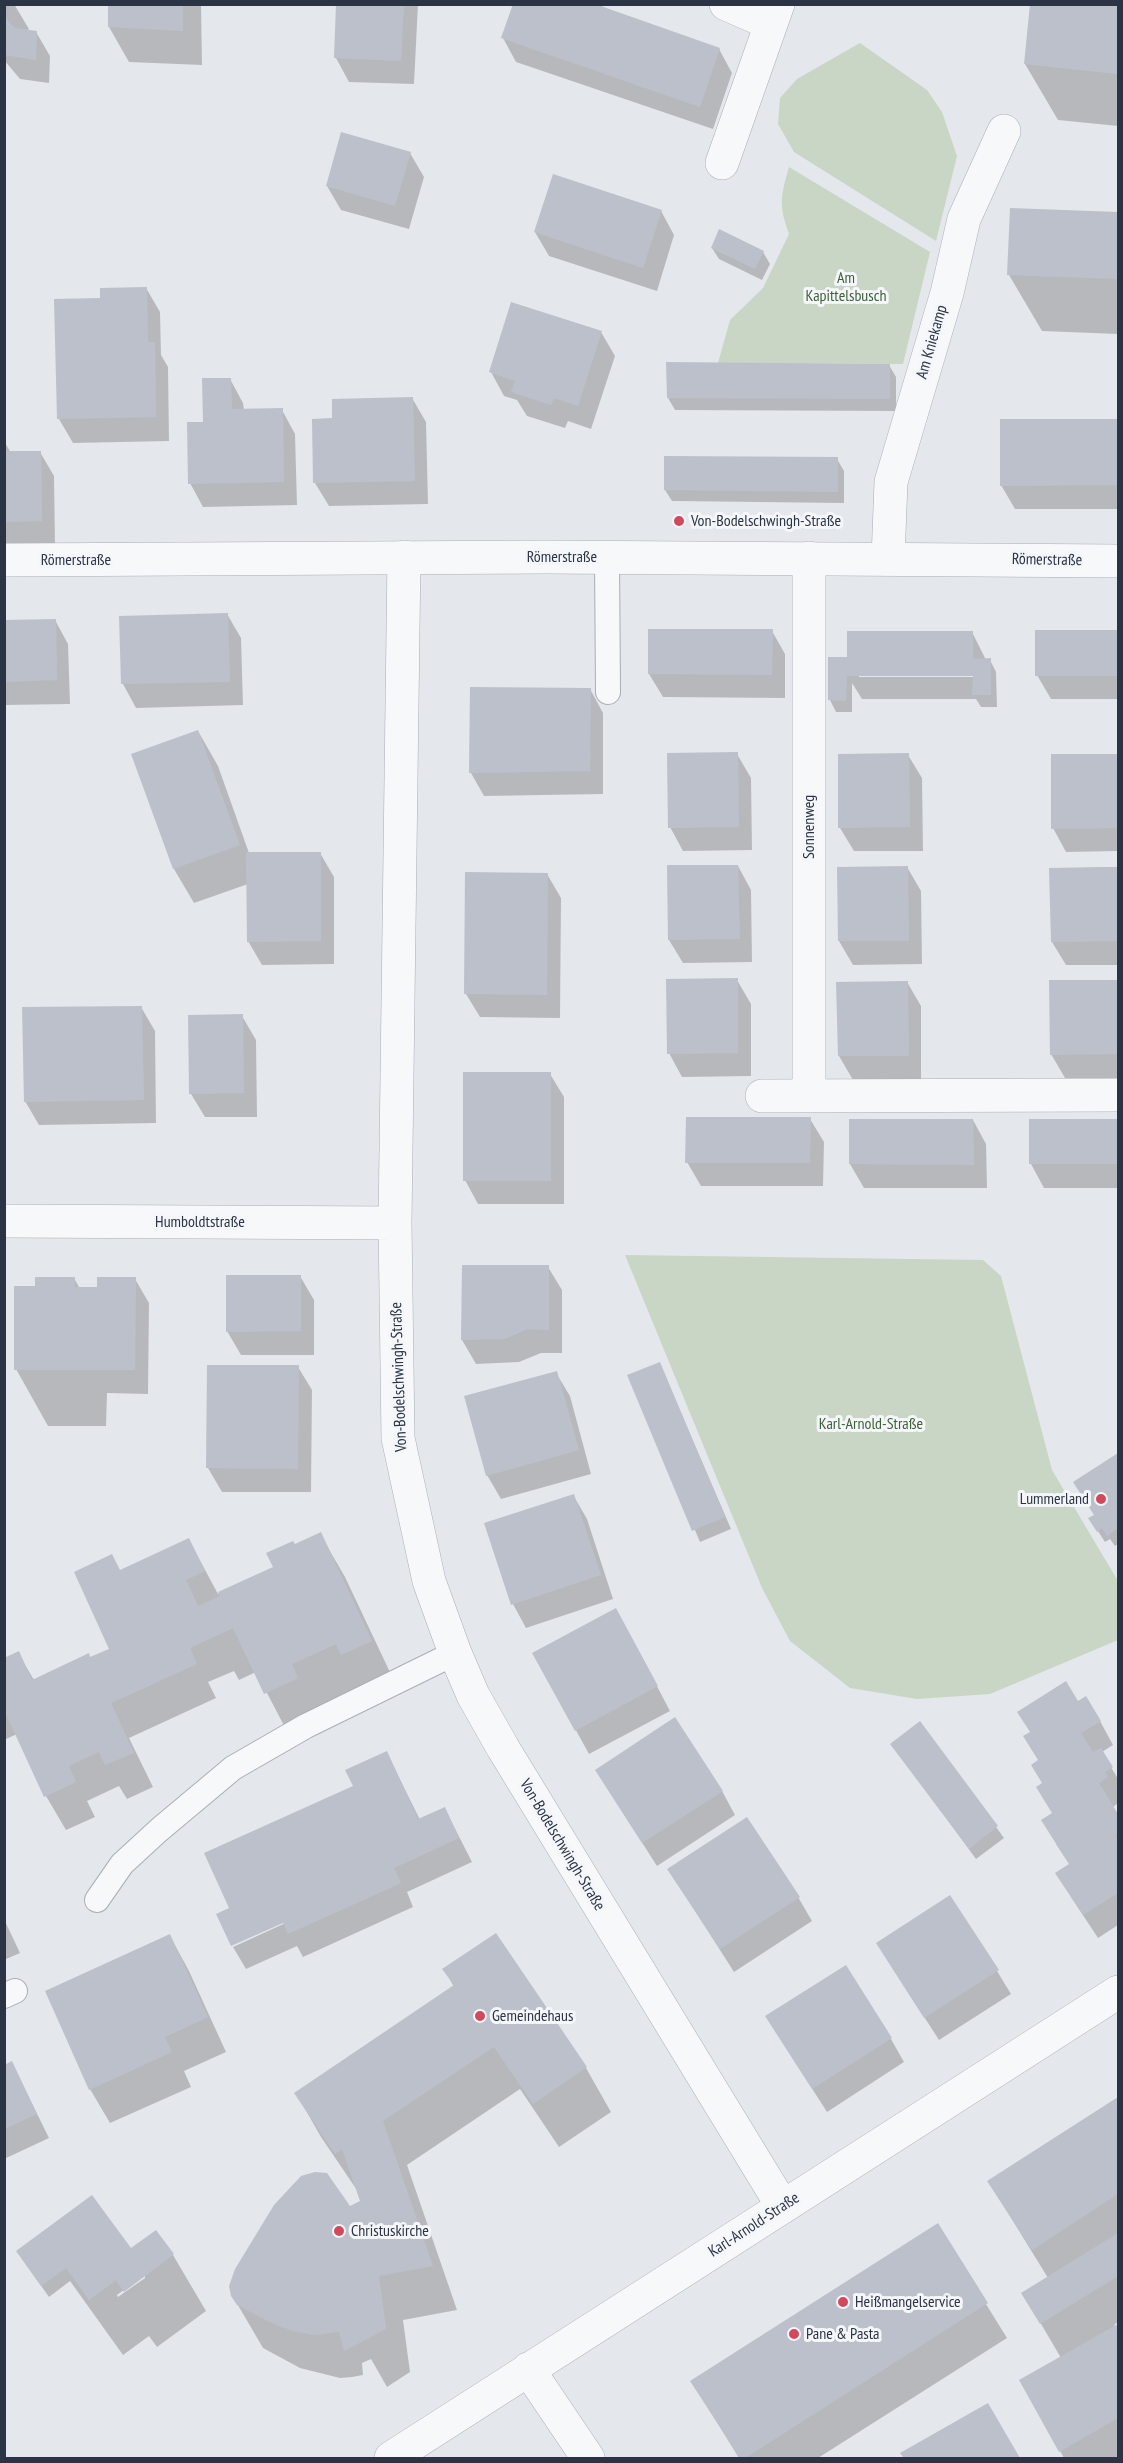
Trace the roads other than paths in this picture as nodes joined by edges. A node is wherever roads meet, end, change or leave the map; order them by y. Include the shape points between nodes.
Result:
1 (726, 4) edge
2 (774, 14) edge
3 (1004, 131) dead end
4 (722, 164) dead end
5 (404, 557) junction
6 (607, 557) junction
7 (808, 558) junction
8 (888, 559) junction
9 (4, 560) edge
10 (1119, 561) edge
11 (608, 692) dead end
12 (1119, 1095) edge
13 (762, 1096) dead end
14 (809, 1096) junction
15 (4, 1221) edge
16 (395, 1223) junction
17 (455, 1653) junction
18 (97, 1900) dead end
19 (1119, 1992) edge
20 (783, 2207) junction
21 (528, 2369) junction
22 (391, 2458) edge
23 (588, 2458) edge

1 - 2 street
2 - 4 street
3 - 8 street, Am Kniekamp via 964,219 947,293 891,482
5 - 6 street, Römerstraße
5 - 9 street, Römerstraße
5 - 16 street, Von-Bodelschwingh-Straße
6 - 7 street, Römerstraße
6 - 11 lane
7 - 8 street, Römerstraße
7 - 14 street, Sonnenweg
8 - 10 street, Römerstraße
12 - 14 street
13 - 14 street
15 - 16 street, Humboldtstraße
16 - 17 street, Von-Bodelschwingh-Straße via 398,1438 429,1581
17 - 18 lane via 306,1726 233,1768 122,1864
17 - 20 street, Von-Bodelschwingh-Straße via 503,1748
19 - 20 street, Karl-Arnold-Straße
20 - 21 street, Karl-Arnold-Straße
21 - 22 street, Karl-Arnold-Straße
21 - 23 street

